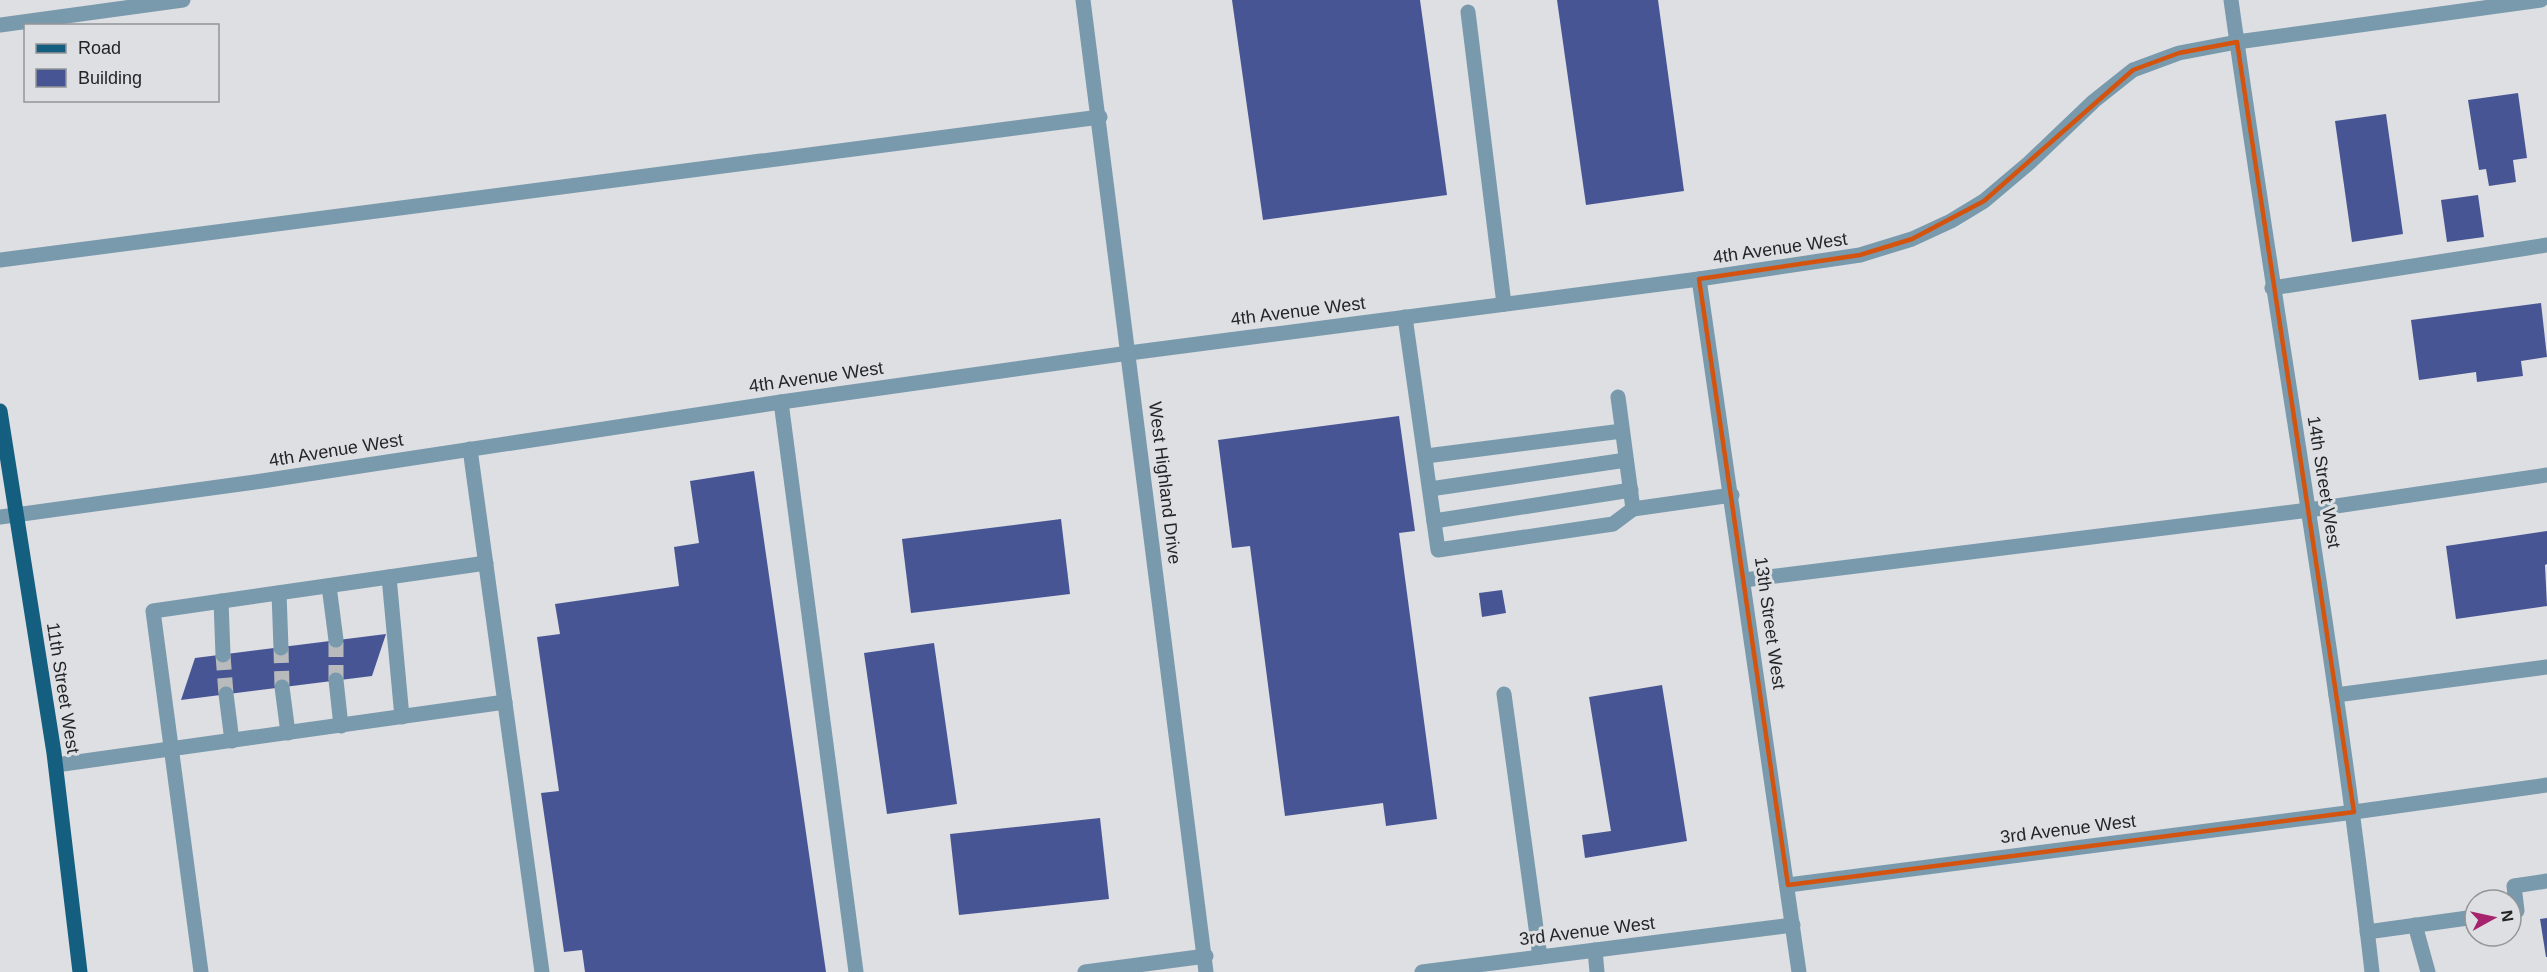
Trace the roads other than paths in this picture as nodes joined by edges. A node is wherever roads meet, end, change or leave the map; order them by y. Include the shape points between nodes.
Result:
1 (183, 0) edge
2 (1083, 0) edge
3 (2231, 0) edge
4 (2541, 0) edge
5 (1468, 12) dead end
6 (0, 25) edge
7 (2237, 42) junction
8 (1100, 117) junction
9 (2547, 245) edge
10 (0, 260) edge
11 (1699, 279) junction
12 (2272, 288) junction
13 (1504, 304) junction
14 (1405, 317) junction
15 (1129, 353) junction
16 (1618, 397) dead end
17 (781, 402) junction
18 (0, 411) edge
19 (1622, 431) junction
20 (470, 449) junction
21 (1426, 456) junction
22 (1626, 460) junction
23 (2547, 475) edge
24 (1430, 489) junction
25 (1631, 490) junction
26 (1731, 495) junction
27 (1634, 509) junction
28 (2309, 510) junction
29 (16, 515) junction
30 (0, 517) edge
31 (1434, 521) junction
32 (486, 563) junction
33 (389, 577) junction
34 (1744, 580) junction
35 (329, 586) junction
36 (279, 593) junction
37 (221, 601) junction
38 (336, 640) tunnel mouth
39 (281, 648) tunnel mouth
40 (223, 655) tunnel mouth
41 (2547, 667) edge
42 (336, 680) tunnel mouth
43 (282, 687) tunnel mouth
44 (1504, 693) dead end
45 (226, 694) tunnel mouth
46 (2337, 695) junction
47 (505, 702) junction
48 (402, 717) junction
49 (341, 726) junction
50 (288, 733) junction
51 (232, 741) junction
52 (172, 750) junction
53 (56, 765) junction
54 (2547, 785) edge
55 (2354, 812) junction
56 (2547, 881) edge
57 (1788, 885) junction
58 (2514, 888) edge
59 (2463, 919) edge
60 (1793, 925) junction
61 (2415, 925) junction
62 (2367, 932) junction
63 (1595, 950) junction
64 (1206, 956) junction
65 (1540, 957) junction
66 (1492, 968) edge
67 (80, 972) edge
68 (201, 972) edge
69 (542, 972) edge
70 (856, 972) edge
71 (1085, 972) edge
72 (1206, 972) edge
73 (1422, 972) edge
74 (1598, 972) edge
75 (1799, 972) edge
76 (2372, 972) edge
77 (2428, 972) edge

1 - 6 street
2 - 8 street, West Highland Drive
3 - 7 street, 14th Street West
4 - 7 street, 4th Avenue West
5 - 13 street
7 - 11 street, 4th Avenue West via 2179,54 2133,70 1984,201 1912,239 1860,255
7 - 12 street, 14th Street West
8 - 10 street
8 - 15 street, West Highland Drive
9 - 12 street
11 - 13 street, 4th Avenue West
11 - 26 street, 13th Street West
12 - 28 street, 14th Street West
13 - 14 street, 4th Avenue West
14 - 15 street, 4th Avenue West
14 - 21 street
15 - 17 street, 4th Avenue West
15 - 64 street, West Highland Drive
16 - 19 street
17 - 20 street, 4th Avenue West
17 - 70 street
18 - 29 main road, 11th Street West
19 - 21 street
19 - 22 street
20 - 29 street, 4th Avenue West
20 - 32 street
21 - 24 street
22 - 24 street
22 - 25 street
23 - 28 street
24 - 31 street
25 - 27 street
25 - 31 street
26 - 27 street
26 - 34 street, 13th Street West
27 - 31 street via 1613,524 1438,550
28 - 34 street
28 - 46 street, 14th Street West
29 - 30 street, 4th Avenue West
29 - 53 main road, 11th Street West
32 - 33 street
32 - 47 street
33 - 35 street
33 - 48 street
34 - 57 street, 13th Street West
35 - 36 street
35 - 38 street
36 - 37 street
36 - 39 street
37 - 40 street
37 - 52 street via 153,611
41 - 46 street
42 - 49 street
43 - 50 street
44 - 65 street
45 - 51 street
46 - 55 street, 14th Street West
47 - 48 street
47 - 69 street
48 - 49 street
49 - 50 street
50 - 51 street
51 - 52 street
52 - 53 street
52 - 68 street
53 - 67 main road, 11th Street West
54 - 55 street, 3rd Avenue West
55 - 57 street, 3rd Avenue West
55 - 62 street, 14th Street West
56 - 58 street
57 - 60 street, 13th Street West
59 - 61 street
60 - 63 street, 3rd Avenue West
60 - 75 street, 13th Street West
61 - 62 street
61 - 77 street
62 - 76 street, 14th Street West
63 - 65 street, 3rd Avenue West
63 - 74 street
64 - 71 street
64 - 72 street, West Highland Drive
65 - 66 street, 3rd Avenue West
66 - 73 street, 3rd Avenue West

